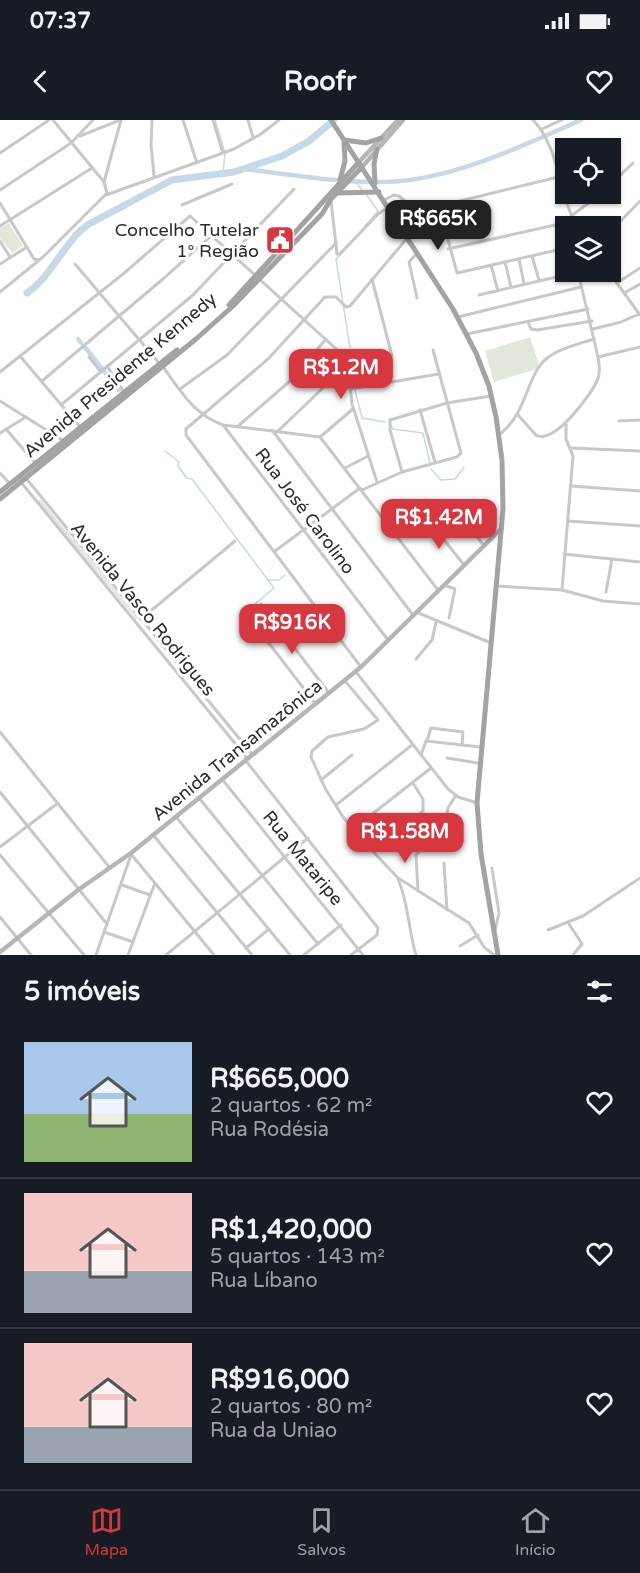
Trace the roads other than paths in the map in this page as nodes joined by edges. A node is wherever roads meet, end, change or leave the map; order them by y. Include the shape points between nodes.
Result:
1 (51, 120) edge
2 (93, 120) edge
3 (120, 120) edge
4 (152, 120) edge
5 (183, 120) edge
6 (213, 120) edge
7 (248, 120) edge
8 (279, 120) edge
9 (331, 120) edge
10 (398, 120) edge
11 (403, 120) edge
12 (533, 120) edge
13 (562, 120) edge
14 (542, 129) junction
15 (79, 136) junction
16 (253, 137) dead end
17 (381, 138) junction
18 (344, 140) junction
19 (71, 143) junction
20 (377, 149) junction
21 (222, 150) dead end
22 (0, 153) edge
23 (196, 160) dead end
24 (633, 163) dead end
25 (361, 164) junction
26 (555, 166) edge
27 (92, 168) junction
28 (621, 174) edge
29 (344, 175) junction
30 (154, 176) dead end
31 (555, 178) edge
32 (373, 180) junction
33 (105, 182) junction
34 (232, 184) dead end
35 (339, 187) junction
36 (294, 189) dead end
37 (0, 190) edge
38 (378, 190) junction
39 (106, 195) junction
40 (328, 198) junction
41 (384, 200) junction
42 (640, 201) edge
43 (0, 203) edge
44 (568, 204) edge
45 (588, 204) edge
46 (182, 205) dead end
47 (439, 206) junction
48 (388, 207) junction
49 (571, 216) joint
50 (424, 218) junction
51 (10, 220) junction
52 (621, 221) edge
53 (307, 225) junction
54 (555, 225) edge
55 (0, 226) edge
56 (211, 236) junction
57 (408, 238) junction
58 (0, 241) edge
59 (336, 243) junction
60 (27, 247) junction
61 (448, 249) junction
62 (555, 250) edge
63 (417, 253) junction
64 (232, 255) junction
65 (532, 256) junction
66 (10, 257) junction
67 (519, 259) junction
68 (39, 260) junction
69 (506, 262) junction
70 (0, 264) edge
71 (75, 264) dead end
72 (491, 265) junction
73 (640, 268) edge
74 (258, 277) junction
75 (555, 277) edge
76 (372, 279) junction
77 (539, 281) junction
78 (581, 282) edge
79 (617, 283) joint
80 (524, 284) junction
81 (640, 284) edge
82 (511, 287) junction
83 (582, 287) junction
84 (498, 291) junction
85 (0, 292) edge
86 (100, 292) junction
87 (624, 293) junction
88 (479, 295) dead end
89 (282, 298) junction
90 (417, 298) dead end
91 (588, 309) junction
92 (639, 314) edge
93 (120, 316) junction
94 (458, 317) junction
95 (305, 319) junction
96 (592, 321) junction
97 (528, 322) junction
98 (593, 329) junction
99 (467, 334) junction
100 (140, 339) junction
101 (326, 339) junction
102 (594, 339) junction
103 (640, 347) edge
104 (433, 350) dead end
105 (392, 356) dead end
106 (20, 357) junction
107 (89, 357) dead end
108 (598, 357) junction
109 (348, 364) junction
110 (161, 365) junction
111 (103, 369) junction
112 (0, 372) edge
113 (439, 374) junction
114 (42, 381) junction
115 (180, 389) junction
116 (350, 389) junction
117 (124, 392) junction
118 (491, 396) junction
119 (0, 401) edge
120 (447, 403) junction
121 (61, 405) junction
122 (353, 409) junction
123 (420, 410) junction
124 (518, 415) junction
125 (201, 416) junction
126 (26, 417) junction
127 (640, 420) edge
128 (619, 421) dead end
129 (567, 424) junction
130 (224, 425) junction
131 (238, 426) junction
132 (80, 427) junction
133 (6, 429) junction
134 (272, 430) junction
135 (278, 431) junction
136 (0, 433) edge
137 (499, 434) junction
138 (320, 437) junction
139 (64, 441) junction
140 (572, 448) junction
141 (640, 451) edge
142 (368, 456) junction
143 (435, 462) junction
144 (36, 464) junction
145 (345, 468) junction
146 (402, 472) junction
147 (0, 473) edge
148 (22, 479) junction
149 (377, 482) junction
150 (10, 484) junction
151 (572, 486) junction
152 (361, 489) junction
153 (640, 491) edge
154 (0, 492) edge
155 (40, 496) junction
156 (0, 499) edge
157 (35, 500) junction
158 (331, 509) junction
159 (460, 513) dead end
160 (568, 521) junction
161 (430, 522) dead end
162 (640, 526) edge
163 (502, 528) junction
164 (303, 529) junction
165 (235, 542) dead end
166 (484, 546) junction
167 (275, 551) junction
168 (564, 554) junction
169 (612, 559) junction
170 (640, 562) edge
171 (465, 565) junction
172 (444, 585) junction
173 (496, 586) junction
174 (439, 591) junction
175 (562, 591) junction
176 (606, 592) dead end
177 (261, 604) dead end
178 (640, 604) edge
179 (415, 614) junction
180 (448, 618) dead end
181 (141, 619) junction
182 (251, 620) dead end
183 (436, 622) junction
184 (136, 623) junction
185 (388, 641) junction
186 (491, 644) junction
187 (416, 658) dead end
188 (361, 667) junction
189 (355, 672) junction
190 (345, 680) junction
191 (329, 693) junction
192 (315, 704) junction
193 (232, 730) junction
194 (228, 734) junction
195 (1, 735) edge
196 (427, 741) junction
197 (412, 745) junction
198 (462, 745) junction
199 (480, 747) junction
200 (352, 755) dead end
201 (421, 755) junction
202 (248, 757) junction
203 (447, 758) dead end
204 (478, 764) junction
205 (431, 768) junction
206 (222, 779) junction
207 (321, 780) junction
208 (413, 783) junction
209 (0, 792) edge
210 (456, 795) junction
211 (199, 798) junction
212 (56, 802) junction
213 (477, 803) junction
214 (336, 805) junction
215 (176, 817) junction
216 (446, 821) dead end
217 (27, 825) junction
218 (353, 829) junction
219 (153, 835) junction
220 (308, 838) junction
221 (0, 847) edge
222 (422, 849) dead end
223 (372, 851) junction
224 (131, 854) junction
225 (0, 855) edge
226 (285, 857) junction
227 (444, 863) dead end
228 (110, 868) junction
229 (492, 868) dead end
230 (261, 876) junction
231 (398, 878) junction
232 (640, 878) edge
233 (155, 883) junction
234 (122, 885) junction
235 (78, 890) junction
236 (418, 891) junction
237 (150, 895) junction
238 (239, 895) junction
239 (447, 910) junction
240 (48, 913) junction
241 (216, 913) junction
242 (0, 916) edge
243 (568, 923) junction
244 (107, 924) junction
245 (341, 926) junction
246 (268, 929) junction
247 (548, 930) dead end
248 (195, 931) junction
249 (104, 932) junction
250 (478, 935) junction
251 (494, 935) junction
252 (18, 938) junction
253 (133, 942) junction
254 (318, 944) junction
255 (460, 946) dead end
256 (246, 948) junction
257 (359, 949) junction
258 (172, 950) junction
259 (0, 952) edge
260 (31, 955) edge
261 (84, 955) edge
262 (96, 955) edge
263 (128, 955) edge
264 (166, 955) edge
265 (176, 955) edge
266 (214, 955) edge
267 (252, 955) edge
268 (290, 955) edge
269 (304, 955) edge
270 (351, 955) edge
271 (363, 955) edge
272 (416, 955) edge
273 (496, 955) edge
274 (573, 955) edge

1 - 19 street
1 - 22 street
2 - 15 street
3 - 15 street
3 - 33 street
4 - 30 street
5 - 23 street
6 - 21 street
7 - 16 street
8 - 39 street via 234,149
9 - 18 main road
10 - 17 street, Avenida Presidente Kennedy
11 - 20 street, Avenida Presidente Kennedy
12 - 14 street
13 - 14 street
14 - 26 street
15 - 19 street
17 - 18 main road via 366,143
17 - 25 street, Avenida Presidente Kennedy
18 - 25 main road
18 - 29 main road
19 - 27 street
19 - 37 street
20 - 25 street, Avenida Presidente Kennedy
20 - 32 main road
24 - 28 street
25 - 29 main road, Avenida Presidente Kennedy
25 - 32 main road
25 - 35 main road, Avenida Presidente Kennedy via 353,177
27 - 33 street
27 - 51 street
29 - 35 main road, Avenida Presidente Kennedy
31 - 47 street
32 - 38 main road
33 - 39 street
34 - 46 street
35 - 38 main road
35 - 40 main road, Avenida Presidente Kennedy
36 - 64 street
38 - 41 main road
39 - 68 street
40 - 53 main road, Avenida Presidente Kennedy
40 - 59 street
41 - 48 main road
41 - 50 street via 399,196
42 - 52 street
43 - 51 street
44 - 49 street
45 - 49 street
47 - 50 street
47 - 61 street
48 - 57 main road
48 - 59 street via 339,254
50 - 57 street
51 - 55 street
51 - 60 street
53 - 74 main road, Avenida Presidente Kennedy
53 - 74 main road, Avenida Presidente Kennedy via 283,255
54 - 61 street
56 - 64 street
56 - 86 street via 190,216
56 - 93 street
57 - 63 main road
57 - 76 street
58 - 66 street
59 - 89 street
60 - 66 street
60 - 68 street
61 - 72 street via 455,272
62 - 65 street
63 - 90 street via 409,262
63 - 94 main road
64 - 74 street
64 - 100 street via 193,296
65 - 67 street
65 - 77 street
66 - 70 street
67 - 69 street
67 - 80 street
68 - 85 street
69 - 72 street
69 - 82 street
71 - 86 street
72 - 84 street
73 - 79 street
74 - 89 street
74 - 110 main road, Avenida Presidente Kennedy
75 - 77 street
76 - 95 street via 350,306 333,296 325,297
76 - 105 street
77 - 80 street
78 - 83 street
79 - 87 street
80 - 82 street
81 - 87 street
82 - 84 street
83 - 91 street
83 - 94 street
84 - 88 street
86 - 93 street
86 - 106 street
87 - 92 street
89 - 95 street
89 - 115 street via 220,361
91 - 96 street
91 - 97 street
92 - 98 street
93 - 100 street
93 - 114 street
94 - 99 main road
95 - 101 street
95 - 125 street via 268,359
96 - 97 street via 537,330 531,329
96 - 98 street
97 - 99 street
98 - 102 street
99 - 118 main road
100 - 110 street
100 - 111 street
101 - 109 street
101 - 131 street via 290,381
102 - 108 street
102 - 124 street via 547,358
103 - 108 street
104 - 113 street
106 - 112 street
106 - 114 street
107 - 111 street
108 - 129 street via 597,381
109 - 116 street
109 - 135 street
110 - 115 street
110 - 117 main road, Avenida Presidente Kennedy
110 - 148 main road, Avenida Presidente Kennedy
111 - 117 street
111 - 121 street
113 - 116 street
113 - 120 street
114 - 121 street
115 - 125 street
116 - 122 street
117 - 132 main road, Avenida Presidente Kennedy
118 - 120 street
118 - 137 main road
119 - 126 street
120 - 123 street
120 - 143 street via 461,451 457,457
121 - 132 street
122 - 138 street
122 - 142 street
123 - 143 street
123 - 146 street via 389,422
124 - 129 street via 540,437
124 - 137 street
125 - 130 street
125 - 167 street via 189,425 186,435
126 - 133 street
126 - 139 street
127 - 128 street
129 - 140 street via 566,439
130 - 131 street
130 - 164 street, Rua José Carolino
131 - 134 street
132 - 139 main road, Avenida Presidente Kennedy
133 - 136 street
133 - 144 street
134 - 135 street
134 - 158 street
135 - 138 street
137 - 163 main road
138 - 145 street
139 - 144 main road, Avenida Presidente Kennedy
140 - 141 street
140 - 151 street
142 - 145 street
142 - 149 street
143 - 146 street
144 - 148 main road, Avenida Presidente Kennedy
145 - 152 street
146 - 149 street
147 - 150 street
148 - 150 main road, Avenida Presidente Kennedy
148 - 155 street, Avenida Vasco Rodrigues
148 - 156 main road, Avenida Presidente Kennedy
148 - 157 street, Avenida Vasco Rodrigues
149 - 152 street
150 - 154 main road, Avenida Presidente Kennedy
151 - 153 street
151 - 160 street
152 - 158 street
152 - 174 street
155 - 157 street
155 - 181 street, Avenida Vasco Rodrigues
157 - 184 street, Avenida Vasco Rodrigues
158 - 164 street
158 - 179 street
159 - 166 street
160 - 162 street
160 - 168 street
161 - 171 street
163 - 166 street, Avenida Transamazônica
163 - 173 main road
164 - 167 street
164 - 185 street, Rua José Carolino
165 - 181 street
166 - 171 street, Avenida Transamazônica
167 - 188 street
168 - 169 street
168 - 175 street
169 - 170 street
169 - 176 street
171 - 172 street, Avenida Transamazônica
172 - 174 street, Avenida Transamazônica
172 - 180 street via 455,590
173 - 175 street
173 - 186 main road
174 - 179 street, Avenida Transamazônica
175 - 178 street via 603,601
177 - 191 street
179 - 183 street
179 - 185 street, Avenida Transamazônica
181 - 184 street
181 - 193 street, Avenida Vasco Rodrigues
182 - 192 street
183 - 186 street
183 - 187 street via 432,640
184 - 194 street, Avenida Vasco Rodrigues
185 - 188 street, Avenida Transamazônica
186 - 199 main road
188 - 189 street, Avenida Transamazônica
189 - 190 street, Avenida Transamazônica
189 - 197 street
190 - 191 street, Avenida Transamazônica
190 - 207 street via 377,717 376,722 364,729 328,737 312,751
191 - 192 street, Avenida Transamazônica
192 - 202 street, Avenida Transamazônica
193 - 194 street
193 - 202 street, Avenida Vasco Rodrigues
194 - 202 street, Avenida Vasco Rodrigues
195 - 212 street
196 - 198 street
196 - 198 street via 431,728 452,730 463,732
196 - 201 street
197 - 201 street
197 - 214 street
198 - 199 street
199 - 204 main road
200 - 207 street
201 - 205 street
202 - 206 street, Avenida Transamazônica
202 - 220 street
203 - 204 street
204 - 213 main road
205 - 208 street
205 - 210 street
206 - 211 street, Avenida Transamazônica
206 - 226 street, Rua Mataripe
207 - 214 street
208 - 218 street
208 - 223 street via 423,799 423,811
209 - 217 street
210 - 213 street
210 - 216 street
211 - 215 street, Avenida Transamazônica
211 - 230 street
212 - 217 street
212 - 228 street
213 - 251 main road
214 - 218 street
215 - 219 street, Avenida Transamazônica
215 - 238 street
217 - 221 street
217 - 235 street
218 - 223 street
219 - 224 street, Avenida Transamazônica
219 - 241 street
220 - 226 street
220 - 257 street via 379,930
222 - 236 street via 416,855
223 - 231 street
224 - 228 street, Avenida Transamazônica
224 - 233 street
224 - 234 street
225 - 240 street
226 - 230 street
226 - 245 street, Rua Mataripe
227 - 239 street
228 - 235 street, Avenida Transamazônica
229 - 251 street via 499,913
230 - 238 street
230 - 254 street
231 - 236 street
231 - 272 street via 408,905 408,929
232 - 243 street
233 - 237 street
233 - 248 street
234 - 237 street
234 - 244 street
235 - 240 street, Avenida Transamazônica
235 - 244 street
236 - 239 street
237 - 253 street
238 - 241 street
238 - 246 street
239 - 250 street
240 - 252 street, Avenida Transamazônica
240 - 261 street
241 - 248 street
241 - 256 street
242 - 252 street
243 - 247 street
243 - 274 street via 582,944
244 - 249 street
245 - 254 street
245 - 257 street, Rua Mataripe
246 - 256 street
246 - 268 street
248 - 258 street
248 - 266 street
249 - 253 street
249 - 262 street
250 - 255 street
250 - 273 street via 484,947
251 - 273 main road
252 - 259 street, Avenida Transamazônica
252 - 260 street
253 - 263 street
254 - 269 street
256 - 267 street
257 - 270 street
257 - 271 street, Rua Mataripe
258 - 264 street
258 - 265 street

